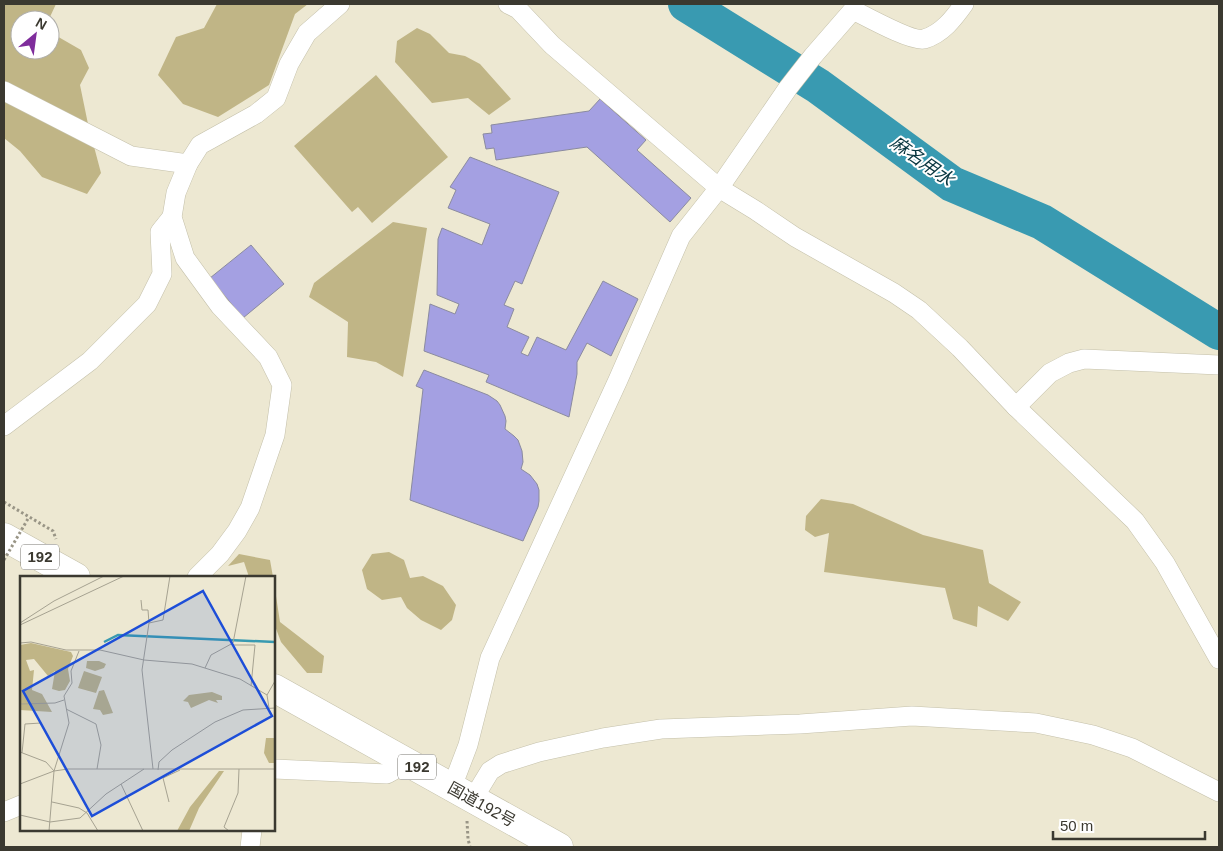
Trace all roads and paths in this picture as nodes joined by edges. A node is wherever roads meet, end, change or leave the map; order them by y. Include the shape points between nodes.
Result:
1 (340, 4) edge
2 (508, 4) edge
3 (964, 4) edge
4 (855, 7) edge
5 (4, 91) edge
6 (188, 164) junction
7 (719, 188) junction
8 (172, 217) junction
9 (1219, 365) edge
10 (1016, 407) junction
11 (4, 426) edge
12 (4, 502) edge
13 (29, 517) junction
14 (53, 531) dead end
15 (4, 537) edge
16 (4, 560) edge
17 (74, 576) edge
18 (198, 576) edge
19 (1212, 629) edge
20 (1219, 659) edge
21 (275, 689) edge
22 (403, 759) junction
23 (275, 769) edge
24 (1219, 792) edge
25 (463, 802) junction
26 (20, 806) edge
27 (4, 812) edge
28 (252, 831) edge
29 (250, 847) edge
30 (470, 847) edge
31 (559, 847) edge

1 - 6 street via 307,33 289,64 276,98 256,114 200,144
2 - 7 street via 518,9 552,45
3 - 4 street via 951,21 923,40 908,37
4 - 7 street via 788,88
5 - 6 street via 131,156
6 - 8 street via 176,192
7 - 10 street via 919,310
7 - 25 street via 681,236 490,658 468,745 457,774
8 - 11 street via 160,232 162,274 147,304 90,361
8 - 18 street via 185,258 220,306 268,356 282,384 275,435 250,508 220,554
9 - 10 street via 1084,360 1069,363 1050,373
10 - 19 street via 1135,521
12 - 13 path
13 - 14 path
13 - 16 path, bridge
15 - 17 highway, 192
19 - 20 street
21 - 22 highway, 国道192号 / 192
22 - 23 street via 398,768 387,774
22 - 25 highway, 国道192号 / 192
24 - 25 street via 1132,748 1093,735 1036,724 912,716 660,729 603,738 501,764 490,771
25 - 30 path
25 - 31 highway, 国道192号 / 192
26 - 27 street
28 - 29 street

